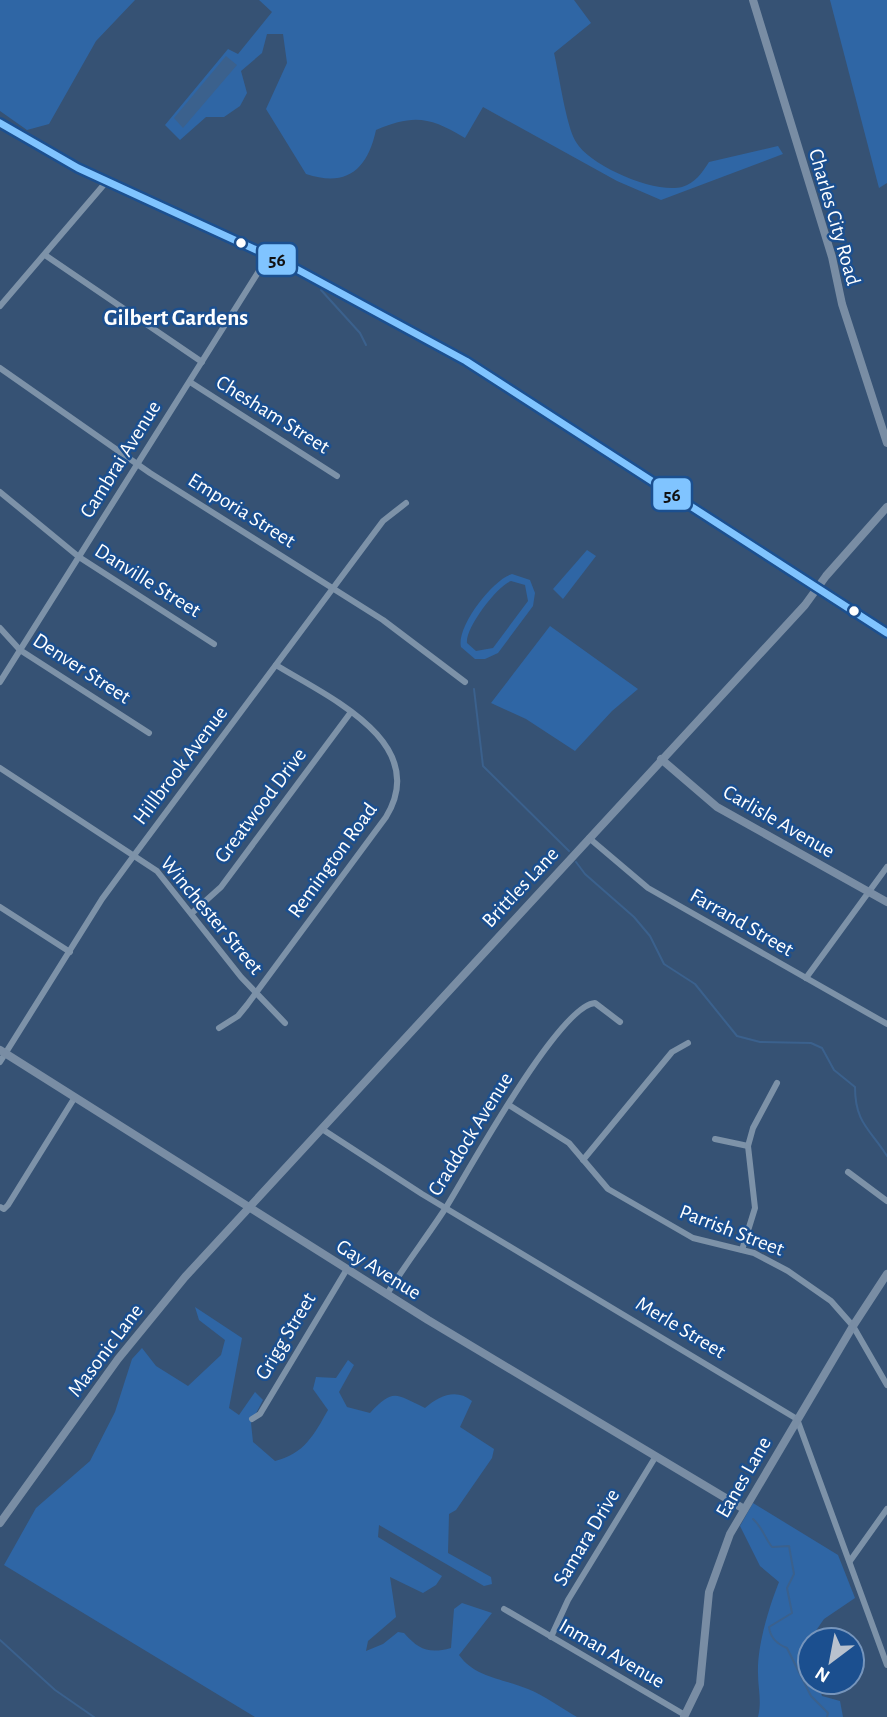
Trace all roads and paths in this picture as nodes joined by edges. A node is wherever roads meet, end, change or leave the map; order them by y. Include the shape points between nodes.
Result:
1 (753, 0) edge
2 (0, 123) edge
3 (107, 181) junction
4 (45, 255) junction
5 (269, 255) junction
6 (0, 306) edge
7 (202, 362) junction
8 (0, 368) edge
9 (190, 382) junction
10 (887, 443) edge
11 (138, 464) junction
12 (337, 476) dead end
13 (0, 492) edge
14 (406, 503) dead end
15 (887, 507) edge
16 (79, 557) junction
17 (333, 589) junction
18 (817, 590) junction
19 (0, 628) edge
20 (887, 634) edge
21 (214, 644) dead end
22 (20, 650) junction
23 (276, 665) junction
24 (0, 682) edge
25 (465, 682) dead end
26 (351, 712) junction
27 (149, 733) dead end
28 (661, 759) junction
29 (0, 768) edge
30 (589, 838) junction
31 (135, 854) junction
32 (887, 867) edge
33 (869, 892) junction
34 (887, 902) edge
35 (0, 907) edge
36 (192, 913) junction
37 (70, 952) junction
38 (806, 978) junction
39 (256, 994) junction
40 (620, 1022) dead end
41 (285, 1023) dead end
42 (887, 1024) edge
43 (219, 1028) dead end
44 (688, 1043) dead end
45 (3, 1052) edge
46 (0, 1062) edge
47 (777, 1083) dead end
48 (75, 1097) junction
49 (509, 1105) junction
50 (322, 1129) junction
51 (715, 1139) dead end
52 (748, 1146) junction
53 (583, 1160) junction
54 (848, 1172) dead end
55 (887, 1201) edge
56 (446, 1207) junction
57 (1, 1208) edge
58 (249, 1208) junction
59 (742, 1250) junction
60 (347, 1269) junction
61 (887, 1274) edge
62 (387, 1294) junction
63 (853, 1326) junction
64 (887, 1385) edge
65 (252, 1419) dead end
66 (797, 1419) junction
67 (656, 1456) junction
68 (744, 1509) junction
69 (887, 1509) edge
70 (0, 1523) edge
71 (850, 1561) junction
72 (503, 1609) dead end
73 (551, 1637) junction
74 (887, 1664) edge
75 (684, 1716) edge

1 - 10 main road, Charles City Road
2 - 3 main road via 55,157
3 - 4 street
3 - 5 main road
4 - 6 street
4 - 7 street, Chesham Street
5 - 7 street, Cambrai Avenue
5 - 18 main road via 498,381
7 - 9 street, Cambrai Avenue
8 - 11 street, Emporia Street
9 - 11 street, Cambrai Avenue
9 - 12 street, Chesham Street
11 - 16 street, Cambrai Avenue
11 - 17 street, Emporia Street
13 - 16 street, Danville Street
14 - 17 street, Hillbrook Avenue via 383,521
15 - 18 main road
16 - 21 street, Danville Street
16 - 22 street, Cambrai Avenue
17 - 23 street, Hillbrook Avenue
17 - 25 street, Emporia Street via 412,640
18 - 20 main road
18 - 28 main road, Brittles Lane
19 - 22 street, Denver Street
22 - 24 street, Cambrai Avenue
22 - 27 street, Denver Street
23 - 26 street, Remington Road
23 - 31 street, Hillbrook Avenue
26 - 36 street, Greatwood Drive via 221,887
26 - 39 street, Remington Road via 374,730 391,755 397,784 393,807
28 - 30 main road, Brittles Lane
28 - 33 main road, Carlisle Avenue via 717,807
29 - 31 street, Winchester Street
30 - 38 street, Farrand Street via 648,888
30 - 50 main road, Brittles Lane
31 - 36 street, Winchester Street via 157,871
31 - 37 street, Hillbrook Avenue
32 - 33 street
33 - 34 main road, Carlisle Avenue
33 - 38 street
35 - 37 street
36 - 39 street, Winchester Street
37 - 45 street, Hillbrook Avenue
38 - 42 street, Farrand Street
39 - 41 street, Winchester Street
39 - 43 street, Remington Road via 238,1016
40 - 49 street, Craddock Avenue via 600,1005 581,1007
44 - 53 street via 673,1052
45 - 46 street, Hillbrook Avenue
45 - 48 main road, Gay Avenue
47 - 52 street
48 - 57 street
48 - 58 main road, Gay Avenue
49 - 53 street, Parrish Street via 563,1139
49 - 56 street, Craddock Avenue
50 - 56 street, Merle Street
50 - 58 main road, Brittles Lane
51 - 52 street
52 - 59 street via 755,1208
53 - 59 street, Parrish Street via 608,1189 679,1232
54 - 55 street
56 - 62 street, Craddock Avenue
56 - 66 street, Merle Street
58 - 60 main road, Gay Avenue
58 - 70 main road, Masonic Lane via 148,1319
59 - 63 street, Parrish Street via 788,1271 841,1309
60 - 62 main road, Gay Avenue
60 - 65 street, Grigg Street via 260,1414
61 - 63 main road, Eanes Lane
62 - 67 main road, Gay Avenue
63 - 64 street, Parrish Street
63 - 66 main road, Eanes Lane
66 - 68 main road, Eanes Lane
66 - 71 street
67 - 68 main road, Gay Avenue
67 - 73 street, Samara Drive via 568,1600
68 - 75 main road, Eanes Lane via 712,1581 700,1684
69 - 71 street
71 - 74 street
72 - 73 street, Inman Avenue
73 - 75 street, Inman Avenue

